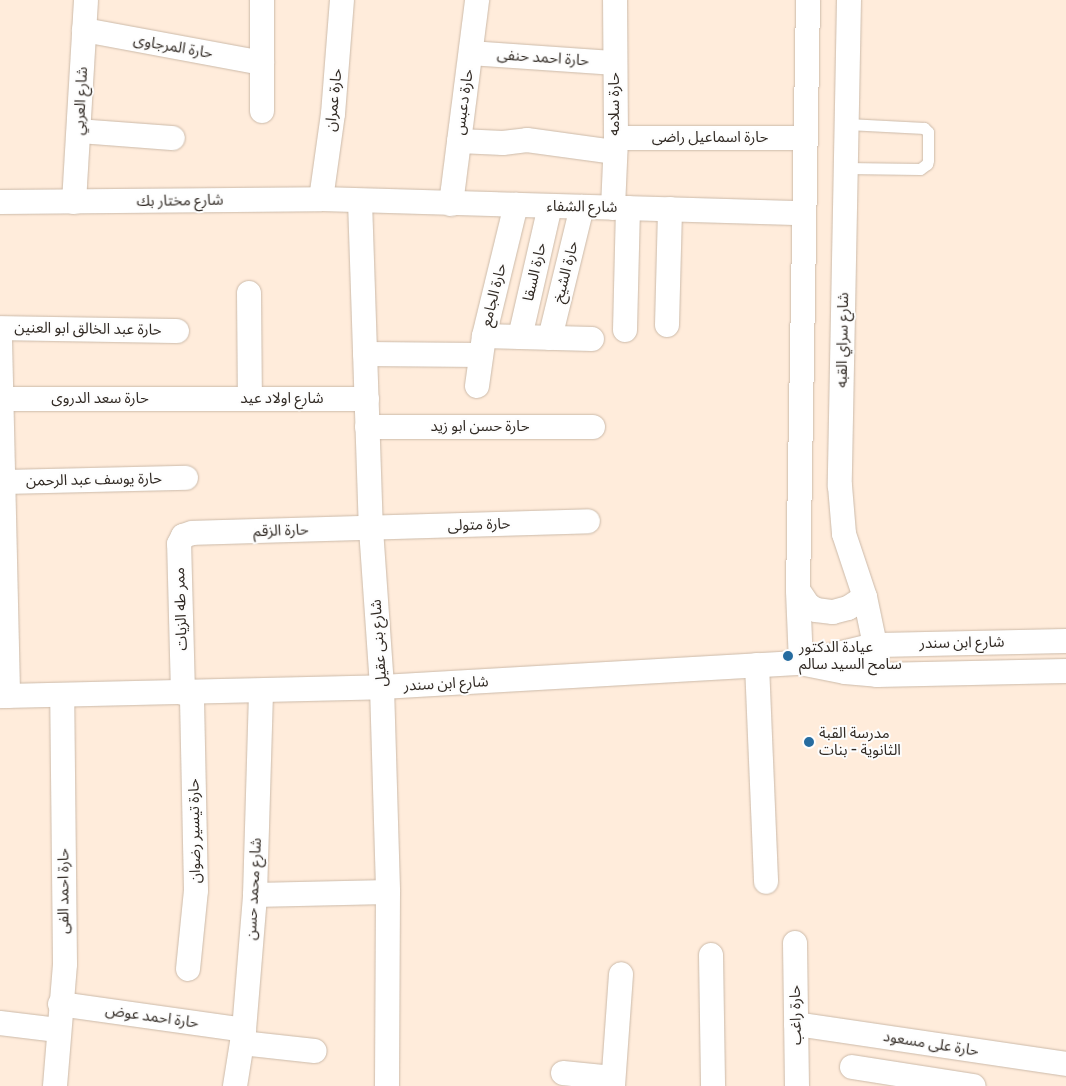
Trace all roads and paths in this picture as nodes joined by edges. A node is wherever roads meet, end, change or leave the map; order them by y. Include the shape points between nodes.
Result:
1 (86, 0) edge
2 (262, 0) edge
3 (342, 0) edge
4 (477, 0) edge
5 (615, 0) edge
6 (808, 0) edge
7 (849, 0) edge
8 (84, 30) junction
9 (471, 53) junction
10 (262, 63) junction
11 (616, 63) junction
12 (262, 110) dead end
13 (847, 124) junction
14 (79, 131) junction
15 (173, 138) dead end
16 (805, 138) junction
17 (459, 141) junction
18 (615, 145) junction
19 (846, 168) junction
20 (321, 199) junction
21 (360, 201) junction
22 (0, 202) edge
23 (74, 202) junction
24 (451, 204) junction
25 (516, 205) junction
26 (550, 206) junction
27 (582, 207) junction
28 (620, 208) junction
29 (670, 209) junction
30 (803, 213) junction
31 (249, 293) dead end
32 (667, 325) dead end
33 (0, 328) edge
34 (177, 330) dead end
35 (625, 330) dead end
36 (520, 337) junction
37 (550, 338) junction
38 (0, 339) edge
39 (592, 339) dead end
40 (482, 346) junction
41 (0, 348) edge
42 (365, 354) junction
43 (477, 386) dead end
44 (1, 399) junction
45 (198, 399) joint
46 (250, 399) junction
47 (366, 399) junction
48 (367, 427) junction
49 (593, 427) dead end
50 (1, 431) edge
51 (186, 478) dead end
52 (3, 482) junction
53 (588, 521) dead end
54 (371, 529) junction
55 (192, 533) joint
56 (798, 590) junction
57 (865, 598) junction
58 (1066, 641) edge
59 (875, 645) junction
60 (801, 663) junction
61 (757, 665) junction
62 (1066, 671) edge
63 (878, 675) junction
64 (382, 687) junction
65 (261, 691) junction
66 (188, 693) junction
67 (62, 695) junction
68 (4, 696) edge
69 (766, 882) dead end
70 (388, 892) junction
71 (256, 895) junction
72 (795, 943) dead end
73 (711, 955) dead end
74 (188, 968) dead end
75 (622, 974) dead end
76 (60, 1004) junction
77 (0, 1023) edge
78 (796, 1024) junction
79 (58, 1030) junction
80 (243, 1036) junction
81 (316, 1051) dead end
82 (980, 1051) junction
83 (1066, 1064) edge
84 (852, 1067) dead end
85 (563, 1074) dead end
86 (613, 1082) edge
87 (54, 1086) edge
88 (235, 1086) edge
89 (387, 1086) edge
90 (713, 1086) edge
91 (798, 1086) edge
92 (974, 1086) edge

1 - 8 street, شارع العربي
2 - 10 street
3 - 20 street, حارة عمران via 333,114
4 - 9 street, حارة دعبس
5 - 11 street, حارة سلامه
6 - 16 street
7 - 13 street, شارع سراي القبه
8 - 10 street, حارة المرجاوى
8 - 14 street, شارع العربي
9 - 11 street, حارة احمد حنفى
9 - 17 street, حارة دعبس
10 - 12 street
11 - 18 street, حارة سلامه
13 - 19 street, شارع سراي القبه
13 - 19 lane via 924,128 928,132 928,145 927,164 920,169
14 - 15 street
14 - 23 street, شارع العربي
16 - 18 street, حارة اسماعيل راضى
16 - 30 street
17 - 18 street, حارة اسماعيل راضى via 503,143 527,140
17 - 24 street, حارة دعبس
18 - 28 street, حارة سلامه
19 - 57 street, شارع سراي القبه via 840,486 844,534
20 - 21 street, شارع مختار بك
20 - 23 street, شارع مختار بك
21 - 24 street, شارع الشفاء
21 - 42 street, شارع بنى عقيل
22 - 23 street, شارع مختار بك
24 - 25 street, شارع الشفاء
25 - 26 street, شارع الشفاء
25 - 40 street, حارة الجامع
26 - 27 street, شارع الشفاء
26 - 36 street, حارة السقا
27 - 28 street, شارع الشفاء
27 - 37 street, حارة الشيخ
28 - 29 street, شارع الشفاء
28 - 35 street, حارة سلامه
29 - 30 street, شارع الشفاء
29 - 32 street
30 - 56 street
31 - 46 street
33 - 34 street, حارة عبد الخالق ابو العنين
36 - 37 street
36 - 40 street
37 - 39 street
38 - 41 street
40 - 42 street
40 - 43 street, حارة الجامع
41 - 44 street
42 - 47 street, شارع بنى عقيل
44 - 45 street, حارة سعد الدروى
44 - 50 street
45 - 46 street, شارع اولاد عيد
46 - 47 street, شارع اولاد عيد
47 - 48 street, شارع بنى عقيل
48 - 49 street, حارة حسن ابو زيد
48 - 54 street, شارع بنى عقيل
50 - 52 street
51 - 52 street, حارة يوسف عبد الرحمن
52 - 68 street
53 - 54 street, حارة متولى
54 - 55 street, حارة الزقم
54 - 64 street, شارع بنى عقيل
55 - 66 street, ممر طه الزيات via 183,536 179,544
56 - 57 street via 808,605 816,610 832,612 848,608
56 - 60 street
57 - 59 street, شارع سراي القبه
58 - 59 street, شارع ابن سندر
59 - 60 street, شارع ابن سندر
59 - 63 street, شارع سراي القبه
60 - 61 street, شارع ابن سندر
60 - 63 street, شارع ابن سندر
61 - 64 street, شارع ابن سندر
61 - 69 street
62 - 63 street, شارع ابن سندر
64 - 65 street, شارع ابن سندر
64 - 70 street, شارع بنى عقيل
65 - 66 street, شارع ابن سندر
65 - 71 street, شارع محمد حسن
66 - 67 street, شارع ابن سندر
66 - 74 street, حارة تيسير رضوان via 196,890
67 - 68 street, شارع ابن سندر
67 - 76 street, حارة احمد الفى via 65,964
70 - 71 street
70 - 89 street, شارع بنى عقيل
71 - 80 street, شارع محمد حسن
72 - 78 street, حارة راغب
73 - 90 street
75 - 86 street
76 - 79 street, حارة احمد الفى
76 - 80 street, حارة احمد عوض
77 - 79 street
78 - 82 street, حارة على مسعود
78 - 91 street, حارة راغب
79 - 87 street, حارة احمد الفى
80 - 81 street, حارة احمد عوض
80 - 88 street, شارع محمد حسن
82 - 83 street, حارة على مسعود
82 - 92 street
84 - 92 street
85 - 86 street

